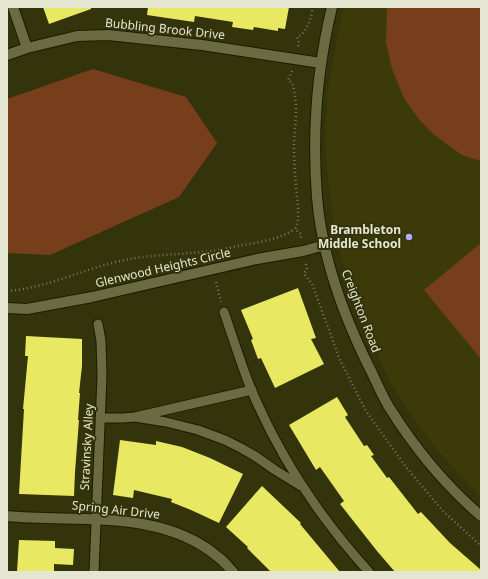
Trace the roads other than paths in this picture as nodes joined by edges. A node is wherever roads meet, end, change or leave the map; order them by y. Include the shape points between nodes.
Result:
1 (13, 7) edge
2 (332, 7) edge
3 (26, 48) junction
4 (7, 55) edge
5 (321, 63) junction
6 (325, 245) junction
7 (7, 308) edge
8 (224, 312) road end
9 (98, 324) dead end
10 (252, 390) junction
11 (100, 418) junction
12 (135, 418) junction
13 (302, 487) junction
14 (7, 516) edge
15 (481, 516) edge
16 (96, 519) junction
17 (94, 572) edge
18 (233, 572) edge
19 (369, 572) edge

1 - 3 street
2 - 5 street, Creighton Road
3 - 4 street, Bubbling Brook Drive
3 - 5 street, Bubbling Brook Drive via 77,36 108,35 202,45
5 - 6 street, Creighton Road via 315,146 317,197
6 - 7 street, Glenwood Heights Circle via 92,298 27,309
6 - 15 street, Creighton Road via 348,322 389,407 416,446 447,483
8 - 10 lane
9 - 11 lane, Stravinsky Alley via 102,376
10 - 12 lane
10 - 13 lane via 267,424
11 - 12 lane
11 - 16 lane, Stravinsky Alley
12 - 13 lane via 166,422 225,440
13 - 19 lane via 325,520
14 - 16 street, Spring Air Drive
16 - 17 lane, Stravinsky Alley
16 - 18 street, Spring Air Drive via 167,529 197,542

